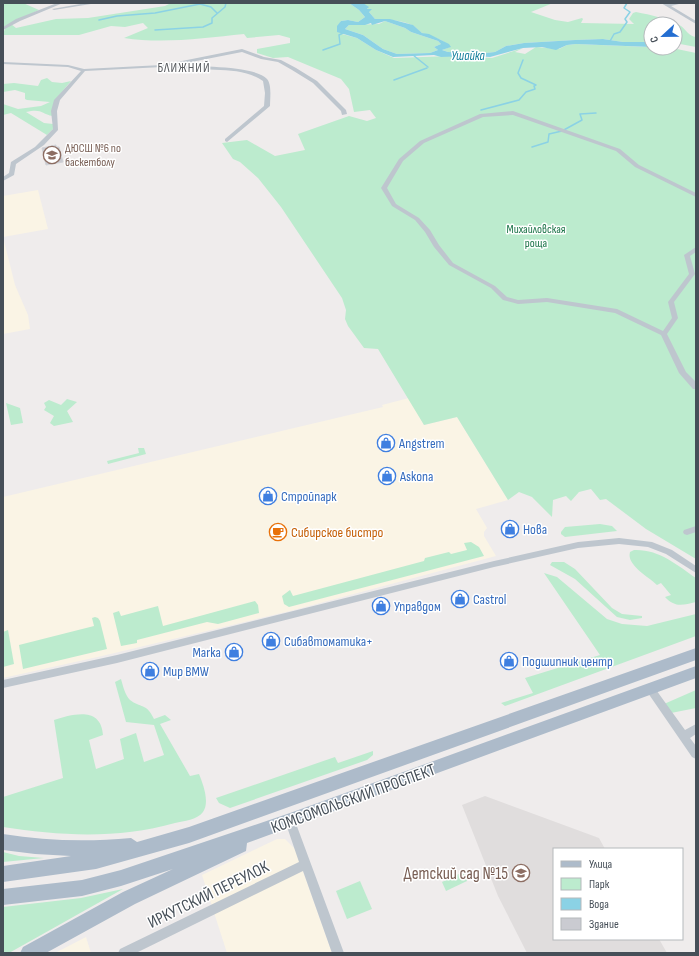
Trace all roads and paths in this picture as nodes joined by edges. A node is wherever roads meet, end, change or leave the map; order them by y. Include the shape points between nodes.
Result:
1 (61, 3) edge
2 (95, 3) edge
3 (681, 3) edge
4 (665, 4) edge
5 (44, 10) junction
6 (696, 23) edge
7 (3, 29) edge
8 (3, 63) edge
9 (171, 64) junction
10 (84, 70) junction
11 (344, 114) dead end
12 (227, 140) dead end
13 (4, 179) edge
14 (696, 194) edge
15 (696, 248) edge
16 (664, 334) junction
17 (696, 387) edge
18 (696, 529) edge
19 (687, 532) dead end
20 (696, 570) edge
21 (696, 654) edge
22 (696, 672) edge
23 (3, 684) edge
24 (650, 690) junction
25 (696, 728) edge
26 (684, 737) junction
27 (696, 754) edge
28 (288, 822) junction
29 (189, 835) junction
30 (3, 842) edge
31 (306, 864) junction
32 (3, 874) edge
33 (3, 897) edge
34 (29, 953) edge
35 (124, 953) edge
36 (338, 953) edge

1 - 5 street
2 - 5 street
3 - 4 street
4 - 6 street
5 - 7 street
8 - 10 street via 68,66
9 - 10 street
9 - 11 street via 242,50 279,61 316,82
9 - 12 street via 194,69 250,72 265,80 267,106
10 - 13 street via 57,100 54,111 56,129 28,155 13,163 12,174
14 - 16 street via 637,166 618,150 513,113 482,115 422,142 401,160 384,188 394,205 417,219 428,231 436,246 451,264 493,287 505,299 518,302 547,300 617,311
15 - 16 street via 688,255 692,274 670,302 675,318
16 - 17 street via 682,373
18 - 19 street
20 - 23 street via 669,552 649,544 618,541 578,545 117,659
21 - 29 main road, КОМСОМОЛЬСКИЙ ПРОСПЕКТ
22 - 24 main road, КОМСОМОЛЬСКИЙ ПРОСПЕКТ
24 - 26 street
24 - 28 main road, КОМСОМОЛЬСКИЙ ПРОСПЕКТ
25 - 26 street
26 - 27 street
28 - 31 street
28 - 33 main road, КОМСОМОЛЬСКИЙ ПРОСПЕКТ via 121,878 82,888
28 - 34 main road via 129,898
29 - 30 main road via 142,844 94,849 57,849
29 - 32 main road, КОМСОМОЛЬСКИЙ ПРОСПЕКТ via 96,861
31 - 35 street, ИРКУТСКИЙ ПЕРЕУЛОК
31 - 36 street

